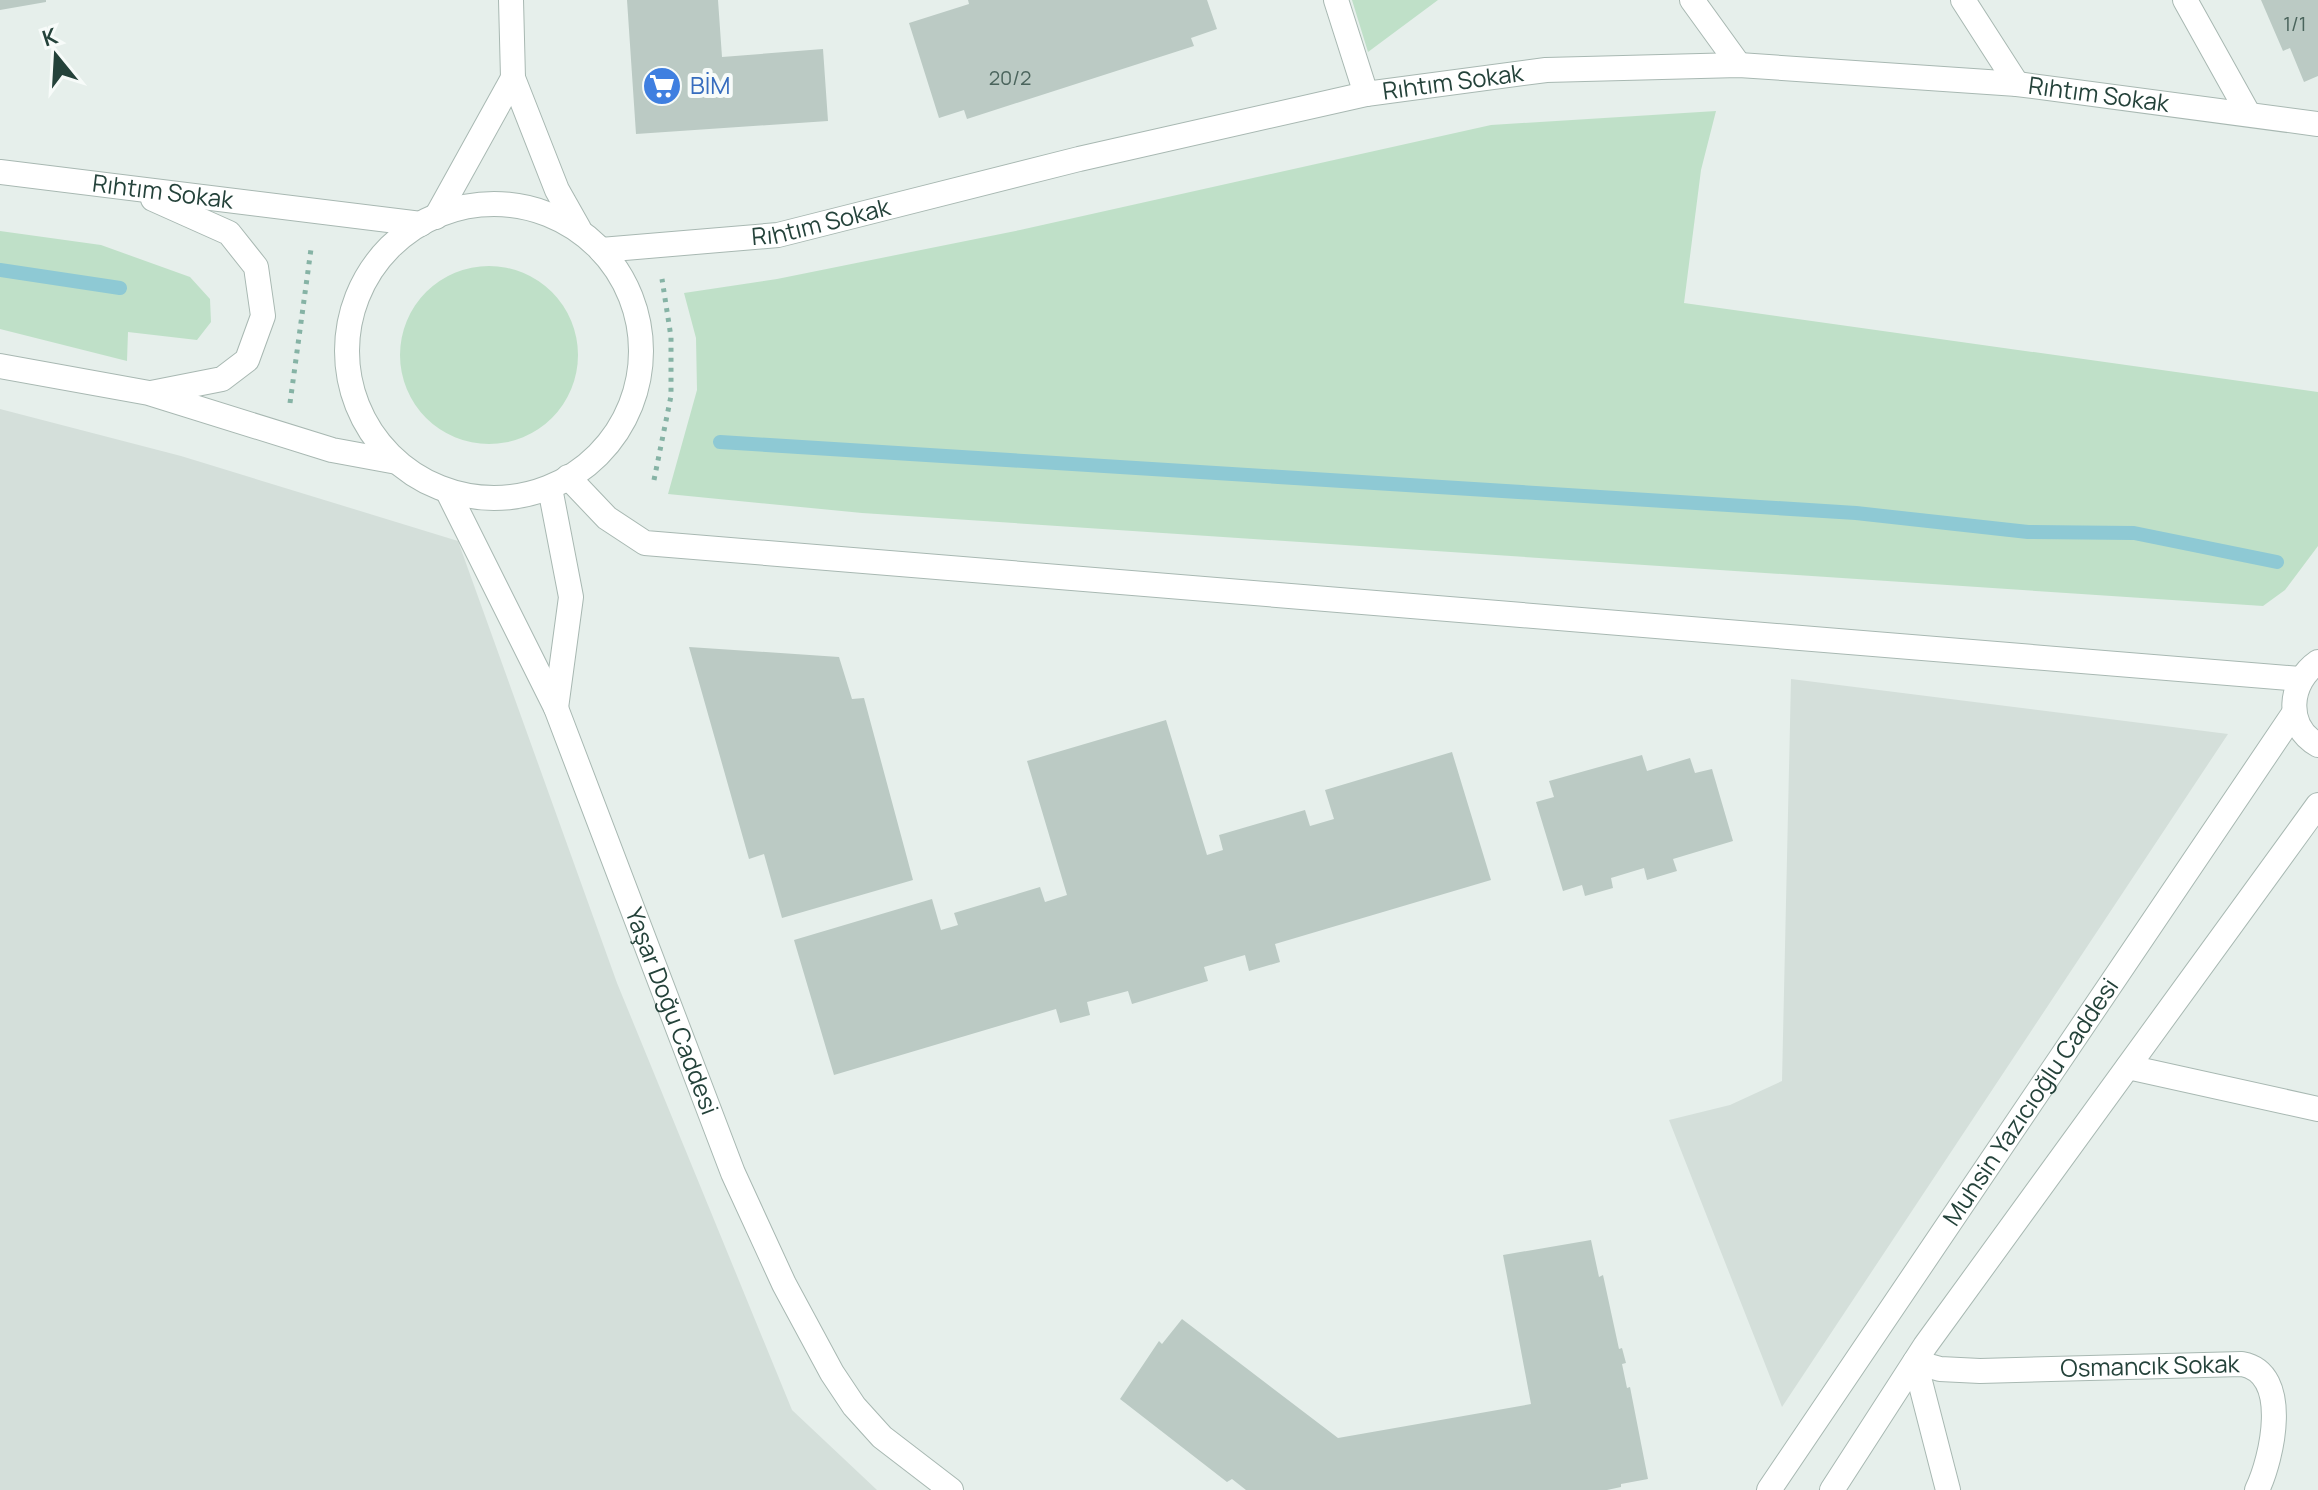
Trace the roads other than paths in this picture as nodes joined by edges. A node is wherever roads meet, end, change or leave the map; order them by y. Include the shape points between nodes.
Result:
1 (511, 0) edge
2 (1336, 0) edge
3 (1692, 0) edge
4 (1963, 0) edge
5 (2185, 0) edge
6 (1739, 65) junction
7 (513, 78) junction
8 (2017, 84) junction
9 (1366, 94) junction
10 (2248, 113) junction
11 (2318, 124) edge
12 (0, 172) edge
13 (128, 188) junction
14 (428, 220) junction
15 (579, 229) junction
16 (601, 250) junction
17 (0, 366) edge
18 (149, 393) junction
19 (397, 462) junction
20 (559, 482) junction
21 (448, 492) junction
22 (2318, 662) edge
23 (2300, 679) junction
24 (556, 708) junction
25 (2294, 713) junction
26 (2318, 745) edge
27 (2318, 805) edge
28 (2128, 1067) junction
29 (2318, 1109) edge
30 (1915, 1362) junction
31 (951, 1490) edge
32 (1769, 1490) edge
33 (1832, 1490) edge
34 (1948, 1490) edge
35 (2257, 1490) edge

1 - 7 street
2 - 9 street
3 - 6 street
4 - 8 street
5 - 10 street
6 - 8 street, Rıhtım Sokak
6 - 9 street, Rıhtım Sokak via 1546,70
7 - 14 street
7 - 15 street via 551,176
8 - 10 street, Rıhtım Sokak
9 - 16 street, Rıhtım Sokak via 778,235
10 - 11 street, Rıhtım Sokak
12 - 13 street, Rıhtım Sokak
13 - 14 street, Rıhtım Sokak
13 - 18 street via 229,233 256,267 263,316 247,360 222,379
14 - 15 street via 455,208 497,203 540,210
14 - 19 street via 382,254 359,291 346,338 350,388 371,433
15 - 16 street
16 - 20 street via 632,295 642,337 640,380 622,427 590,465
17 - 18 street
18 - 19 street via 332,450
19 - 21 street
20 - 21 street via 498,499
20 - 23 street via 645,543
20 - 24 street via 571,597
21 - 24 street, Yaşar Doğu Caddesi
22 - 23 street
23 - 25 street
24 - 31 street, Yaşar Doğu Caddesi via 733,1173 784,1284 854,1406 882,1437
25 - 26 street via 2300,728
25 - 32 street, Muhsin Yazıcıoğlu Caddesi
27 - 28 street
28 - 29 street
28 - 30 street
30 - 33 street
30 - 34 street
30 - 35 street, Osmancık Sokak via 1980,1371 2252,1366 2261,1371 2271,1393 2274,1423 2270,1458

